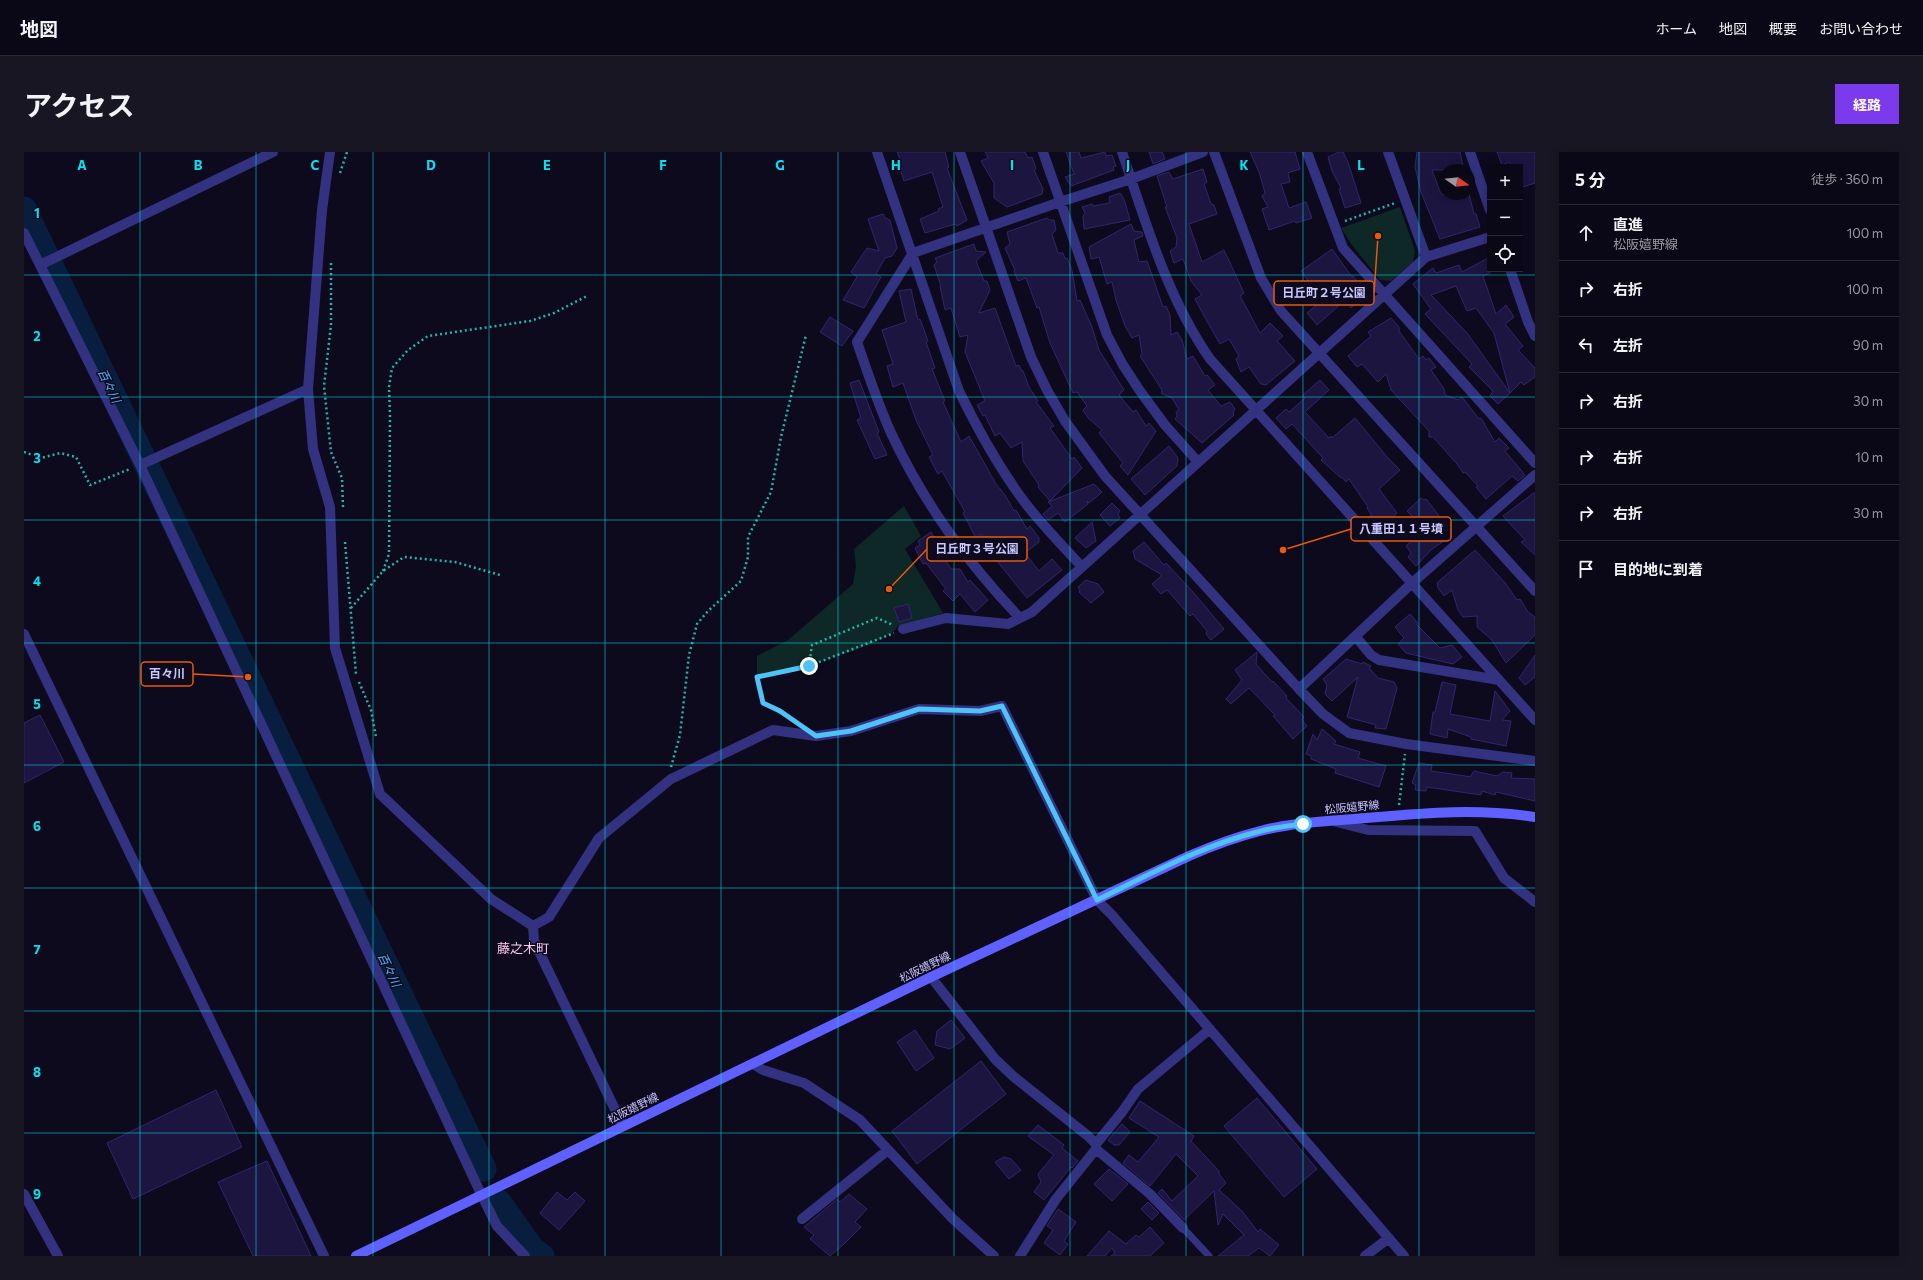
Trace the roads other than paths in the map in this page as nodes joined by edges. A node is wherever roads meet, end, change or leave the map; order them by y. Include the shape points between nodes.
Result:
1 (273, 152) edge
2 (330, 152) edge
3 (878, 152) edge
4 (960, 152) edge
5 (1043, 152) edge
6 (1122, 152) edge
7 (1203, 152) edge
8 (1214, 152) edge
9 (1307, 152) edge
10 (1388, 152) edge
11 (1470, 152) edge
12 (1131, 179) junction
13 (1487, 201) edge
14 (1060, 202) junction
15 (986, 228) junction
16 (24, 232) edge
17 (1487, 238) edge
18 (913, 253) junction
19 (1426, 257) junction
20 (40, 266) junction
21 (1511, 272) edge
22 (1386, 294) junction
23 (1535, 336) edge
24 (1319, 353) junction
25 (308, 389) junction
26 (1255, 411) junction
27 (1198, 462) junction
28 (1535, 463) edge
29 (140, 465) junction
30 (1535, 475) edge
31 (1140, 514) junction
32 (1477, 526) junction
33 (1082, 567) junction
34 (1411, 584) junction
35 (1535, 591) edge
36 (1020, 618) junction
37 (903, 628) road end
38 (24, 634) edge
39 (1356, 637) junction
40 (1499, 680) junction
41 (1299, 689) junction
42 (1535, 720) edge
43 (1535, 761) edge
44 (1535, 817) edge
45 (1331, 821) junction
46 (1097, 900) junction
47 (1535, 902) edge
48 (533, 926) junction
49 (931, 977) junction
50 (1210, 1029) junction
51 (753, 1064) junction
52 (623, 1126) junction
53 (1096, 1147) junction
54 (888, 1150) junction
55 (24, 1194) edge
56 (482, 1196) junction
57 (802, 1219) dead end
58 (1183, 1228) joint
59 (1389, 1238) junction
60 (58, 1256) edge
61 (324, 1256) edge
62 (356, 1256) edge
63 (525, 1256) edge
64 (994, 1256) edge
65 (1020, 1256) edge
66 (1209, 1256) edge
67 (1365, 1256) edge
68 (1404, 1256) edge

1 - 20 street
2 - 25 street via 322,210
3 - 18 street
4 - 15 street
5 - 14 street
6 - 12 street
7 - 12 street
8 - 24 street via 1270,294 1281,311
9 - 22 street via 1343,248
10 - 19 street
11 - 13 street
12 - 14 street
12 - 26 street via 1173,294 1186,321 1210,359
14 - 15 street
14 - 27 street via 1100,319 1117,355 1165,425
15 - 18 street
15 - 31 street via 1031,357 1050,395 1087,453
16 - 20 street
17 - 19 street
18 - 33 street via 918,274 960,391 977,425 1024,500
18 - 36 street via 857,342 892,434 924,494 976,570
19 - 22 street
20 - 29 street
21 - 23 street
22 - 24 street
22 - 28 street
24 - 26 street
24 - 32 street
25 - 29 street
25 - 48 street via 313,450 330,507 335,648 380,794 491,899
26 - 27 street
26 - 34 street
27 - 31 street
29 - 56 street
30 - 32 street
31 - 33 street
31 - 41 street
32 - 34 street
32 - 35 street
33 - 36 street via 1032,612
34 - 39 street
34 - 40 street
36 - 37 street via 1008,624 946,618
38 - 61 street
39 - 40 street via 1371,655 1379,660
39 - 41 street
40 - 42 street
41 - 43 street via 1323,714 1349,733 1406,744
44 - 45 main road, 松阪嬉野線 via 1485,812 1438,812
45 - 46 main road, 松阪嬉野線 via 1262,830 1231,840 1189,856
45 - 47 street via 1368,830 1475,831 1504,878
46 - 48 street via 1002,706 980,711 919,709 851,731 816,736 773,730 671,779 599,838 549,917
46 - 49 main road, 松阪嬉野線
46 - 50 street
48 - 52 street via 534,941
49 - 51 main road, 松阪嬉野線
49 - 53 street via 995,1059 1088,1136
50 - 53 street via 1138,1089
50 - 59 street
51 - 52 main road, 松阪嬉野線
51 - 54 street via 763,1070 804,1083 860,1120
52 - 56 main road, 松阪嬉野線
53 - 58 street via 1150,1194
53 - 65 street via 1056,1200
54 - 57 street
54 - 64 street via 953,1219
55 - 60 street
56 - 62 main road, 松阪嬉野線
56 - 63 street via 497,1226
58 - 66 lane
59 - 67 street
59 - 68 street

